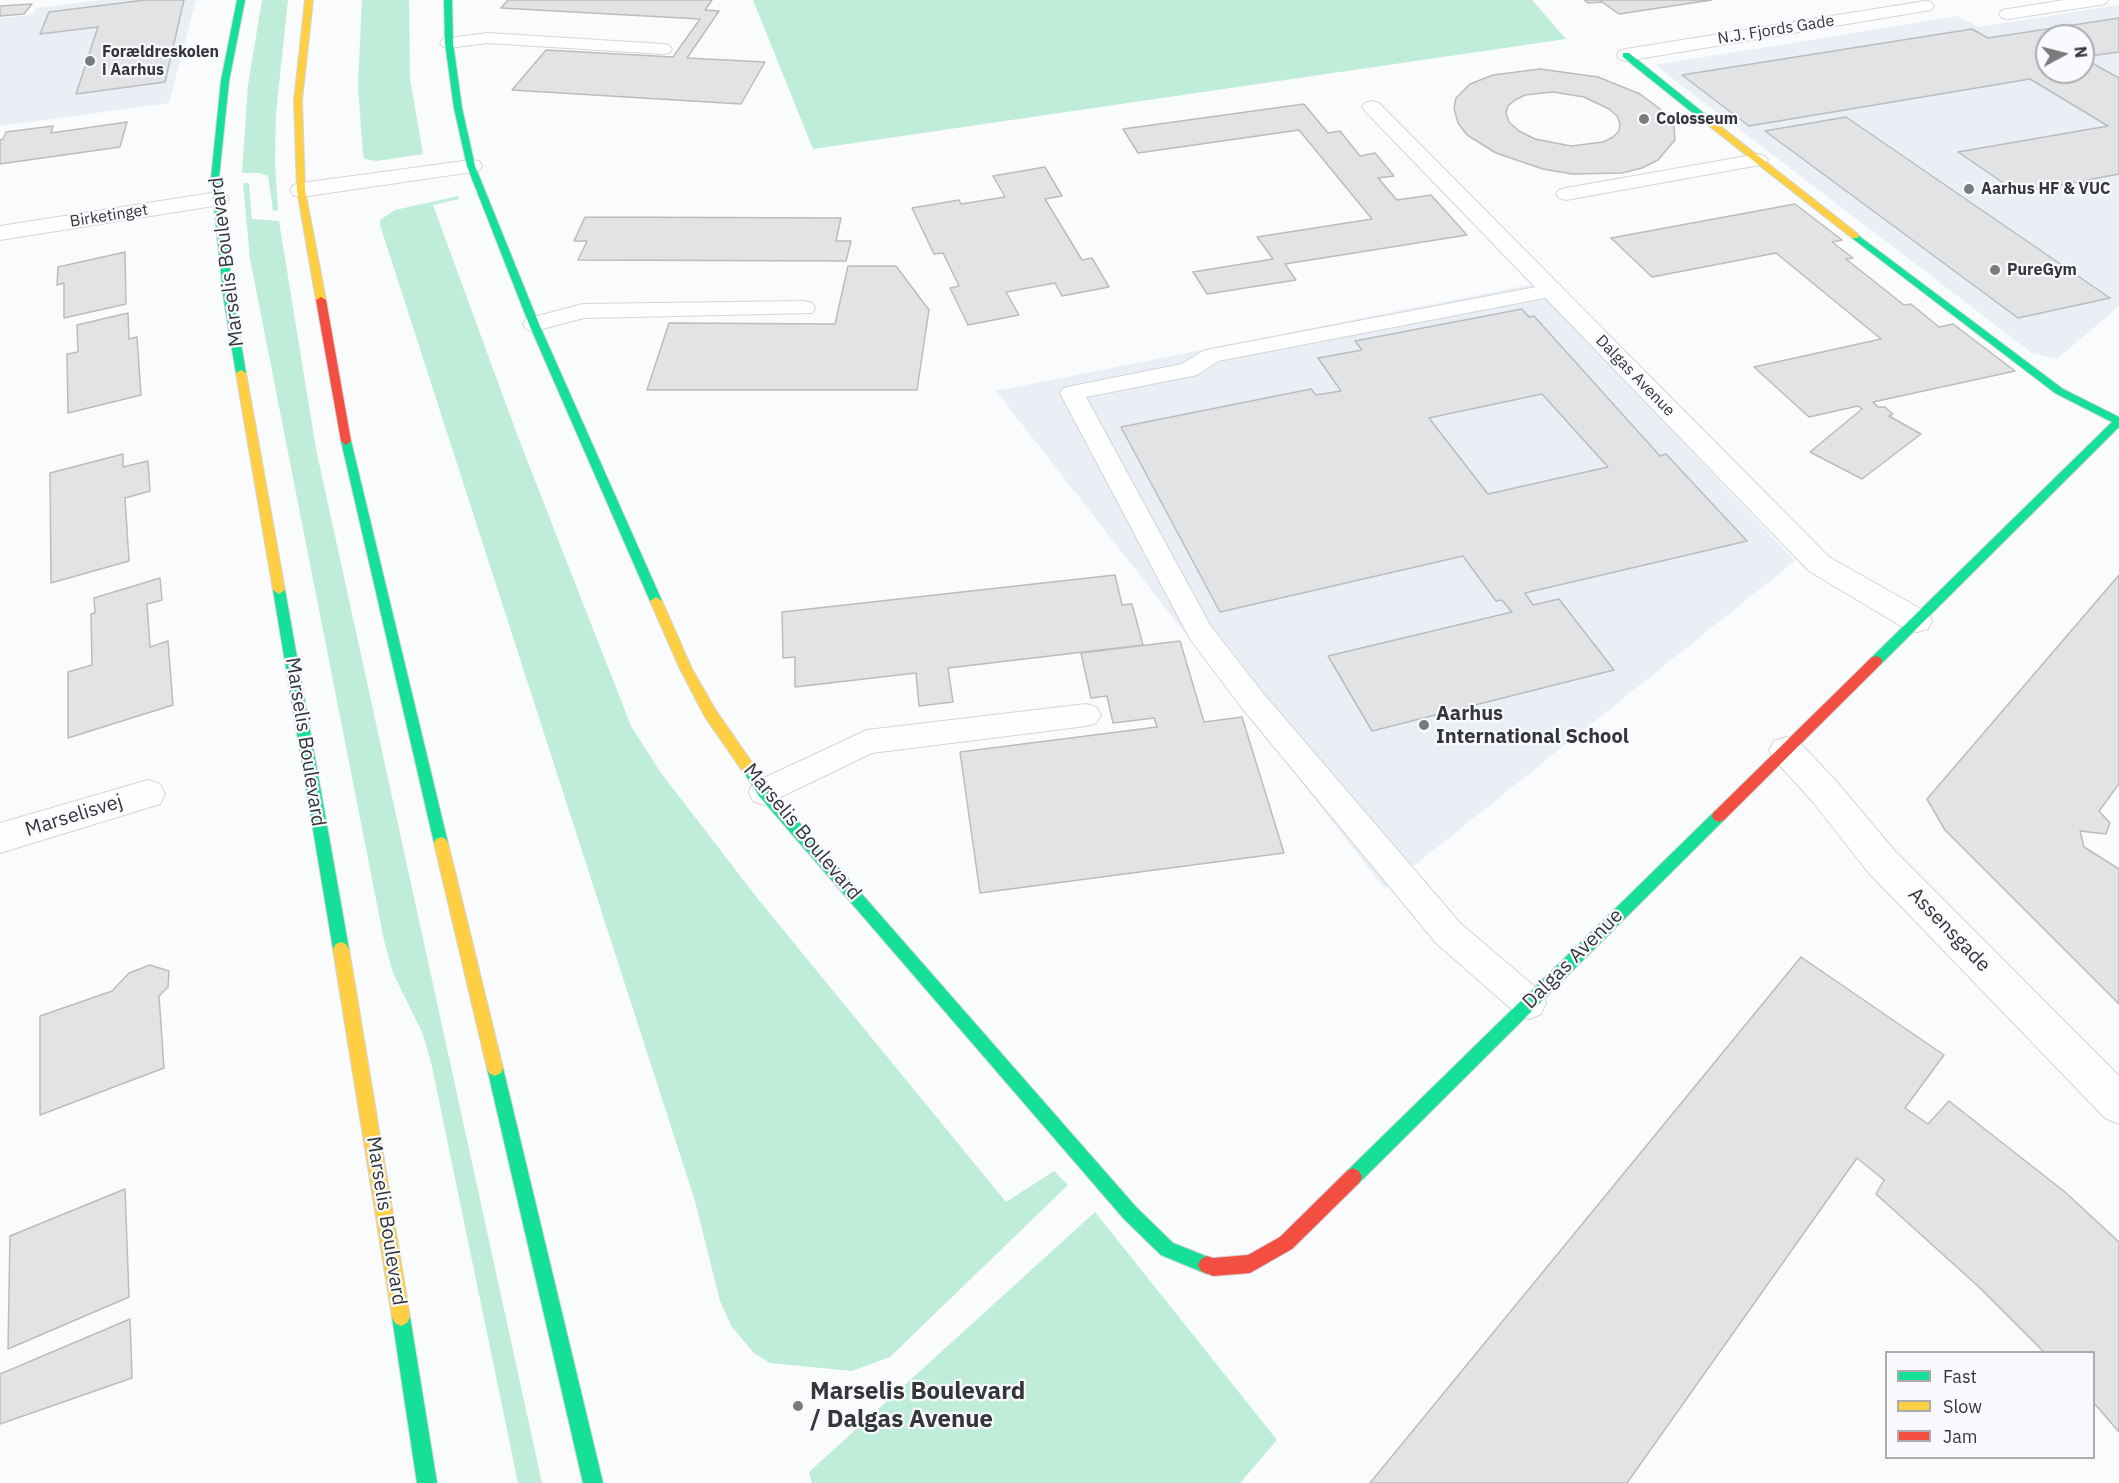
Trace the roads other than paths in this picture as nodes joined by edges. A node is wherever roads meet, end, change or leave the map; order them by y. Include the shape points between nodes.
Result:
1 (241, 0) edge
2 (309, 0) edge
3 (448, 0) edge
4 (2099, 0) edge
5 (2056, 3) edge
6 (1926, 6) dead end
7 (2008, 14) dead end
8 (449, 42) junction
9 (663, 49) dead end
10 (1626, 55) joint
11 (1372, 107) dead end
12 (1758, 160) junction
13 (471, 166) junction
14 (301, 190) junction
15 (1566, 194) dead end
16 (218, 199) junction
17 (0, 233) edge
18 (1552, 290) junction
19 (804, 308) dead end
20 (534, 324) junction
21 (1917, 621) junction
22 (1086, 715) dead end
23 (1786, 750) junction
24 (764, 792) junction
25 (148, 794) dead end
26 (0, 838) edge
27 (1529, 1003) junction
28 (2119, 1104) edge
29 (1213, 1267) joint
30 (427, 1483) edge
31 (593, 1483) edge

1 - 16 street, Marselis Boulevard via 220,120 215,178
2 - 14 street via 298,101
3 - 8 street, Marselis Boulevard
4 - 5 street
5 - 7 street
6 - 10 street, N.J. Fjords Gade
8 - 9 lane via 487,38
8 - 13 street, Marselis Boulevard
10 - 12 street, Dalgas Avenue
11 - 18 street, Dalgas Avenue
12 - 15 lane
12 - 21 street, Dalgas Avenue via 2059,391 2119,422
13 - 14 street
13 - 20 street, Marselis Boulevard
14 - 31 street via 346,443
16 - 17 street, Birketinget
16 - 30 street, Marselis Boulevard via 229,301 365,1085
18 - 21 street, Dalgas Avenue via 1819,564
18 - 27 lane via 1211,356 1189,370 1071,393 1200,632 1252,700 1448,933
19 - 20 lane via 583,311
20 - 24 street, Marselis Boulevard via 686,669 710,713
21 - 23 street, Dalgas Avenue
22 - 24 lane via 867,742
23 - 27 street, Dalgas Avenue
23 - 28 street, Assensgade via 1881,861
24 - 29 street, Marselis Boulevard via 1130,1213 1167,1249
25 - 26 street, Marselisvej
27 - 29 street, Dalgas Avenue via 1286,1243 1250,1264

